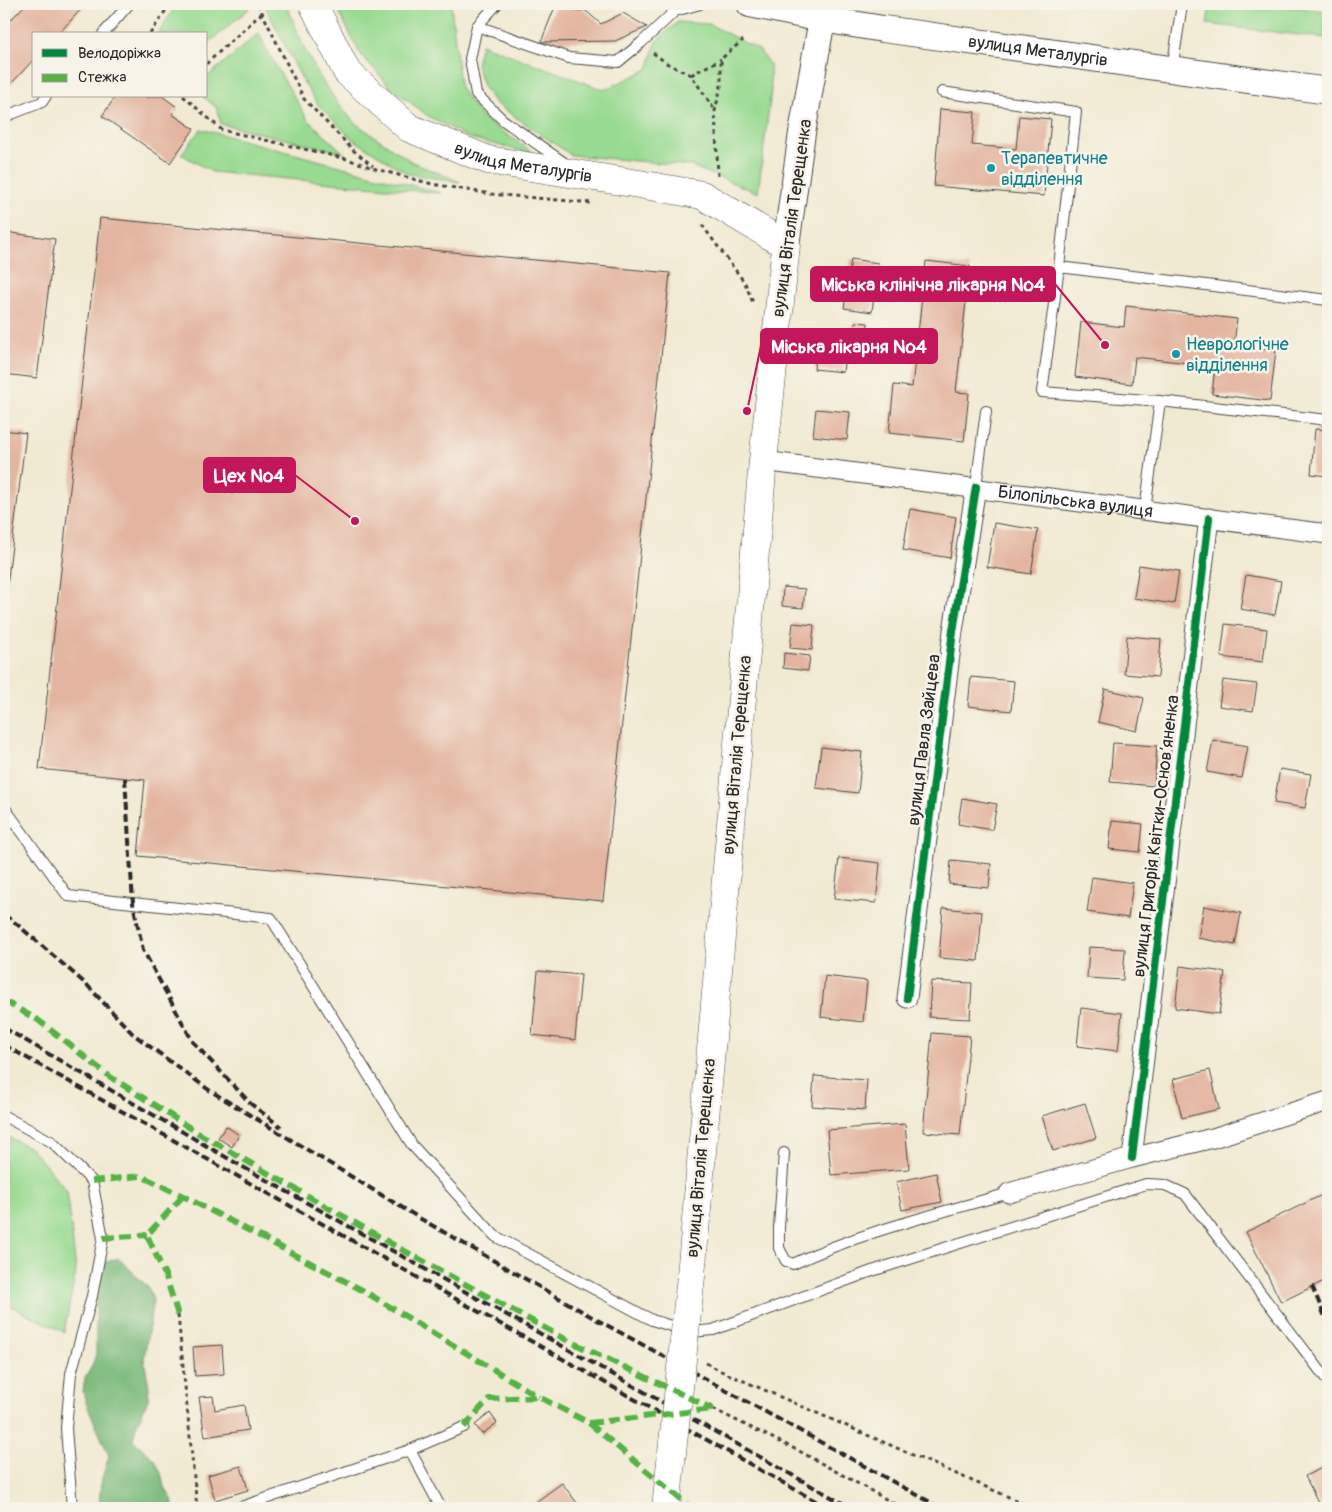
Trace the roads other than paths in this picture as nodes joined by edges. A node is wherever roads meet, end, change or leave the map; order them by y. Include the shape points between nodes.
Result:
1 (129, 4) edge
2 (313, 4) edge
3 (497, 4) edge
4 (700, 4) edge
5 (750, 4) edge
6 (1182, 4) edge
7 (823, 11) edge
8 (477, 26) junction
9 (105, 32) edge
10 (1172, 70) junction
11 (1328, 91) edge
12 (942, 92) dead end
13 (45, 98) edge
14 (4, 114) edge
15 (581, 176) junction
16 (786, 245) junction
17 (1059, 267) junction
18 (1328, 300) edge
19 (1160, 401) junction
20 (986, 411) dead end
21 (1328, 420) edge
22 (763, 461) junction
23 (976, 487) junction
24 (1145, 510) junction
25 (1209, 518) junction
26 (1328, 534) edge
27 (4, 807) edge
28 (907, 998) dead end
29 (1328, 1101) edge
30 (4, 1116) edge
31 (784, 1153) dead end
32 (1132, 1158) junction
33 (1009, 1193) joint
34 (1328, 1381) edge
35 (464, 1426) dead end
36 (410, 1450) junction
37 (72, 1508) edge
38 (238, 1508) edge
39 (441, 1508) edge
40 (666, 1508) edge

1 - 9 lane
2 - 15 main road, вулиця Металургів via 347,72 409,128 488,160
3 - 8 lane
4 - 8 lane via 675,11 618,62 569,58
5 - 7 main road, вулиця Металургів
6 - 10 lane
7 - 10 main road, вулиця Металургів
7 - 16 main road, вулиця Віталія Терещенка
8 - 15 lane via 470,59 476,94 503,120
10 - 11 main road, вулиця Металургів
12 - 17 lane via 1076,112
13 - 14 lane via 17,112
15 - 16 main road, вулиця Металургів via 702,195
16 - 22 main road, вулиця Віталія Терещенка
17 - 18 lane
17 - 19 lane via 1042,392
19 - 21 lane
19 - 24 lane
20 - 23 lane
22 - 23 street, Білопільська вулиця
22 - 40 main road, вулиця Віталія Терещенка, bridge via 691,1276
23 - 24 street, Білопільська вулиця
23 - 28 street, вулиця Павла Зайцева via 953,631
24 - 25 street, Білопільська вулиця
25 - 26 street, Білопільська вулиця
25 - 32 street, вулиця Григорія Квітки-Основʼяненка
27 - 34 lane via 68,896 271,918 412,1145 495,1236 652,1320 690,1332 713,1330 872,1271 1146,1184 1165,1185 1185,1194
29 - 32 street via 1213,1138
30 - 37 lane via 52,1142 92,1181 103,1238 92,1296 71,1374 66,1428
31 - 33 lane via 779,1248 786,1261 793,1264 886,1229
32 - 33 street
35 - 36 lane
36 - 38 lane
36 - 39 lane

